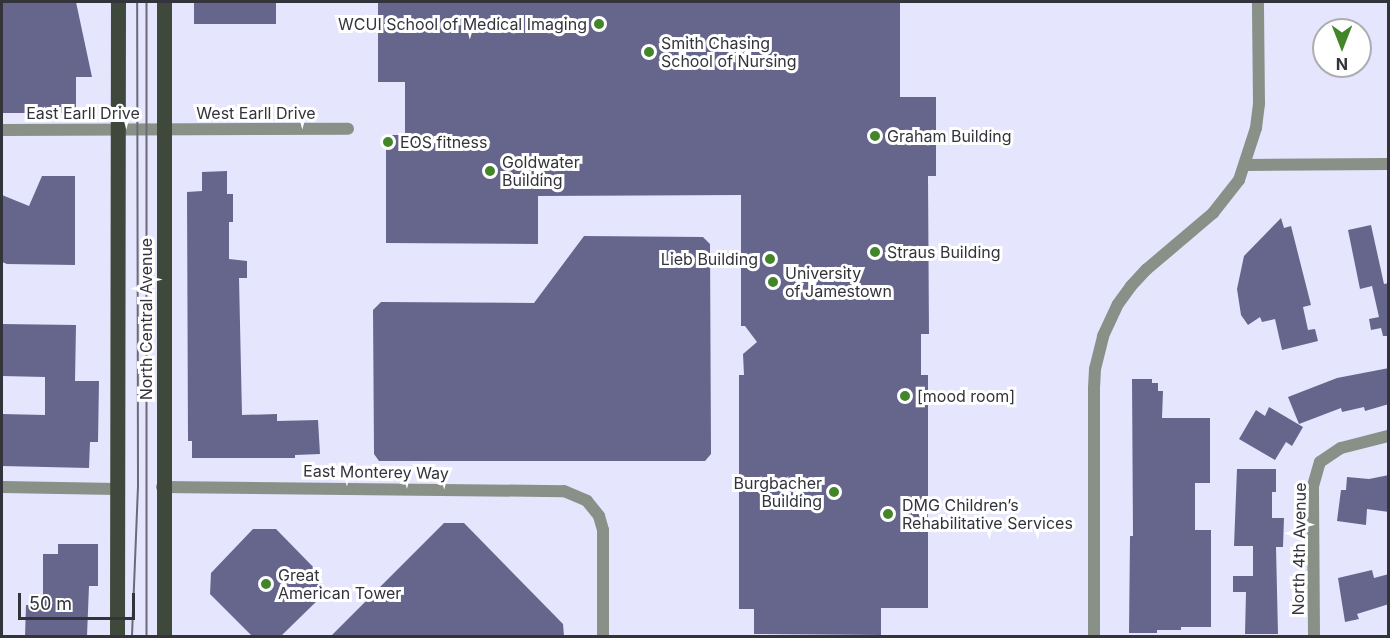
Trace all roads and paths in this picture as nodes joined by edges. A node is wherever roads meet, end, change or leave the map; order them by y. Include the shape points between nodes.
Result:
1 (118, 2) edge
2 (164, 2) edge
3 (1258, 2) edge
4 (348, 129) dead end
5 (2, 130) edge
6 (118, 130) junction
7 (164, 130) junction
8 (1389, 164) edge
9 (1245, 165) junction
10 (1389, 436) edge
11 (2, 487) edge
12 (162, 487) junction
13 (117, 489) junction
14 (117, 636) edge
15 (164, 636) edge
16 (603, 636) edge
17 (1094, 636) edge
18 (1314, 636) edge

1 - 6 main road, North Central Avenue
2 - 7 main road, North Central Avenue
3 - 9 street via 1259,104
4 - 7 street, West Earll Drive
5 - 6 street, East Earll Drive
6 - 7 street, East Earll Drive
6 - 13 main road, North Central Avenue
7 - 12 main road, North Central Avenue
8 - 9 street
9 - 17 street via 1213,213 1131,286 1103,336 1094,388
10 - 18 street, North 4th Avenue via 1341,448 1320,462 1314,486
11 - 13 street
12 - 15 main road, North Central Avenue
12 - 16 street, East Monterey Way via 564,490 587,501 603,530
13 - 14 main road, North Central Avenue

